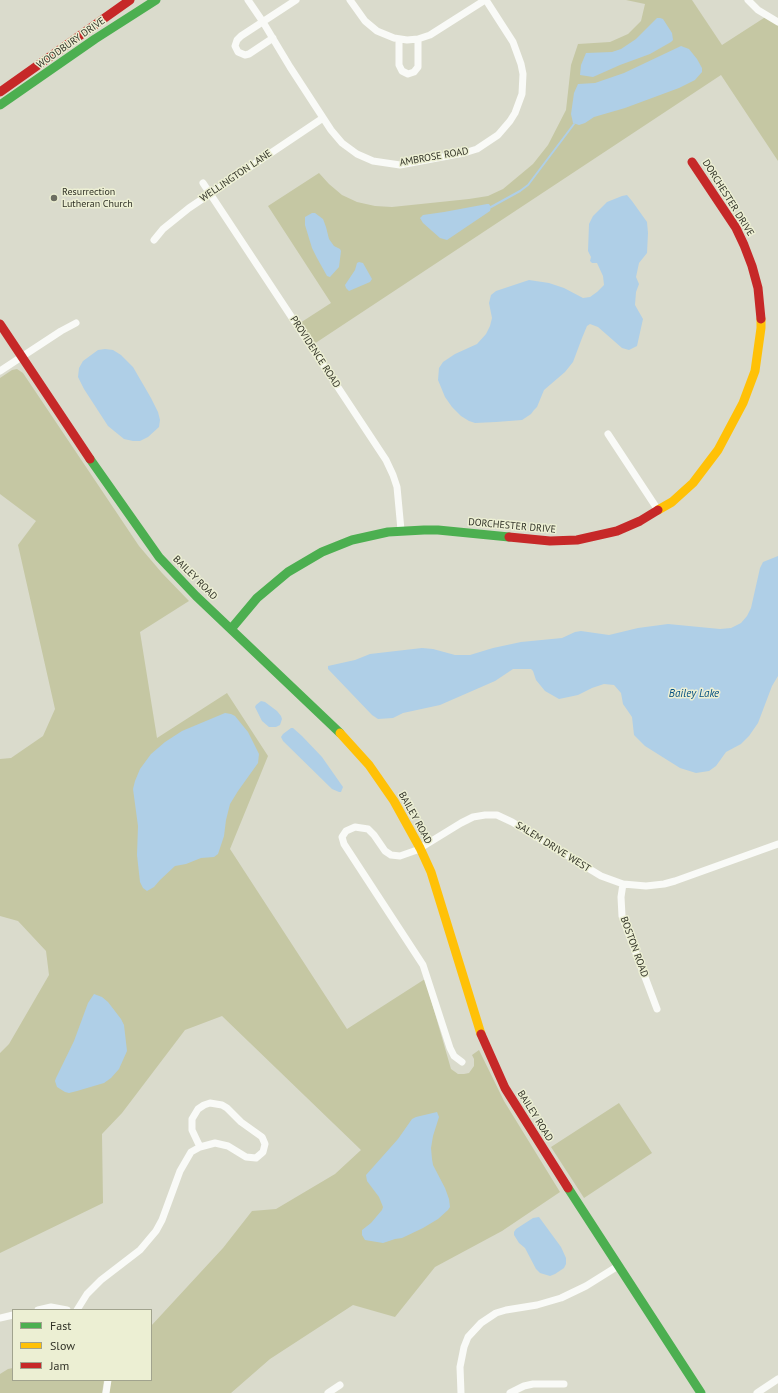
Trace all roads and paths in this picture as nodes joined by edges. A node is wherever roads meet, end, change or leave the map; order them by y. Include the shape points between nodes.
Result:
1 (130, 0) edge
2 (156, 0) edge
3 (248, 0) edge
4 (296, 0) edge
5 (350, 0) edge
6 (486, 0) edge
7 (748, 0) edge
8 (263, 22) junction
9 (778, 22) edge
10 (273, 38) junction
11 (418, 39) junction
12 (399, 40) junction
13 (0, 92) edge
14 (0, 105) edge
15 (323, 118) junction
16 (692, 162) dead end
17 (203, 183) dead end
18 (210, 194) junction
19 (154, 240) dead end
20 (76, 322) dead end
21 (0, 324) edge
22 (22, 356) junction
23 (0, 371) edge
24 (608, 434) dead end
25 (658, 510) junction
26 (402, 530) junction
27 (231, 629) junction
28 (778, 844) edge
29 (420, 848) junction
30 (623, 884) junction
31 (657, 1009) dead end
32 (462, 1062) dead end
33 (200, 1147) junction
34 (618, 1266) junction
35 (42, 1309) edge
36 (62, 1309) edge
37 (78, 1309) edge
38 (12, 1315) edge
39 (0, 1318) edge
40 (778, 1379) edge
41 (108, 1381) edge
42 (564, 1384) dead end
43 (340, 1385) dead end
44 (106, 1393) edge
45 (328, 1393) edge
46 (461, 1393) edge
47 (510, 1393) edge
48 (701, 1393) edge
49 (757, 1393) edge

1 - 13 main road, WOODBURY DRIVE
2 - 14 main road, WOODBURY DRIVE
3 - 8 street, AMBROSE ROAD
4 - 8 street
5 - 12 street via 370,26 384,35
6 - 11 street via 434,33
6 - 15 street, AMBROSE ROAD via 513,42 523,74 522,94 515,113 505,128 492,140 464,154 400,165 390,164 373,161 349,149 337,138
7 - 9 street via 758,10
8 - 10 street, AMBROSE ROAD
8 - 10 street via 239,38 236,43 237,49 242,54 249,54
10 - 15 street, AMBROSE ROAD
11 - 12 street
11 - 12 street via 418,67 408,74 402,71 399,65
15 - 18 street, WELLINGTON LANE
16 - 25 main road, DORCHESTER DRIVE via 736,228 744,245 758,288 761,328 752,382 725,439 693,483 672,502
17 - 18 street, PROVIDENCE ROAD
18 - 19 street, WELLINGTON LANE via 178,216
18 - 26 street, PROVIDENCE ROAD via 386,460 397,488
20 - 22 street
21 - 22 main road, BAILEY ROAD
22 - 23 street
22 - 27 main road, BAILEY ROAD via 150,546 186,586
24 - 25 street
25 - 26 main road, DORCHESTER DRIVE via 627,527 577,540 550,541 438,530
26 - 27 main road, DORCHESTER DRIVE via 352,540 307,560 268,588
27 - 29 main road, BAILEY ROAD via 358,752 394,800
28 - 30 street, SALEM DRIVE WEST via 675,881 654,886
29 - 30 street, SALEM DRIVE WEST via 467,820 479,815 497,815 601,876
29 - 32 street, SALEM DRIVE WEST via 406,855 391,855 383,850 368,829 355,827 345,832 342,839 423,965 450,1048 454,1056
29 - 34 main road, BAILEY ROAD via 436,886 480,1032 497,1071 514,1104
30 - 31 street, BOSTON ROAD via 623,920
33 - 33 street via 222,1144 246,1157 256,1158 263,1152 265,1144 262,1137 227,1108 210,1103 198,1109 192,1119 192,1130
33 - 37 street via 191,1152 183,1164 156,1231 140,1250 101,1280 87,1294
34 - 46 street via 561,1298 496,1313 480,1323 464,1347 460,1367
34 - 48 main road, BAILEY ROAD
35 - 36 street
38 - 39 street
40 - 49 street
41 - 44 street
42 - 47 street via 533,1384
43 - 45 street

